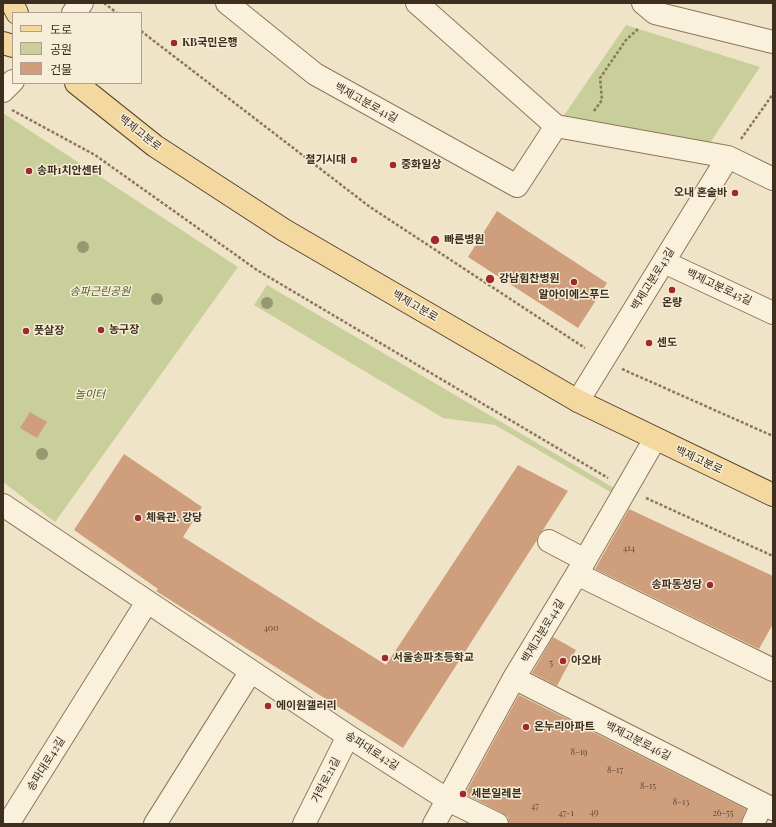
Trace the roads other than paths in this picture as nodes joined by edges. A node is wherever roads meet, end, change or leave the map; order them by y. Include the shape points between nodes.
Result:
1 (12, 3) edge
2 (82, 3) edge
3 (228, 3) edge
4 (417, 3) edge
5 (653, 6) edge
6 (17, 12) edge
7 (74, 12) edge
8 (773, 42) edge
9 (12, 84) edge
10 (77, 84) edge
11 (6, 100) edge
12 (556, 126) junction
13 (728, 157) junction
14 (773, 179) edge
15 (664, 262) junction
16 (773, 313) edge
17 (578, 401) junction
18 (655, 439) junction
19 (773, 495) edge
20 (3, 505) edge
21 (549, 540) dead end
22 (581, 567) junction
23 (147, 602) junction
24 (773, 670) edge
25 (251, 671) junction
26 (514, 678) junction
27 (348, 736) junction
28 (448, 800) junction
29 (768, 806) edge
30 (8, 824) edge
31 (155, 824) edge
32 (304, 824) edge
33 (434, 824) edge
34 (497, 824) edge
35 (753, 824) edge

1 - 6 main road
2 - 7 street
3 - 12 street, 백제고분로41길 via 315,74 517,186
4 - 12 street
5 - 8 street
9 - 11 street
10 - 17 main road, 백제고분로 via 155,146 284,230
12 - 13 street
13 - 14 street
13 - 15 street, 백제고분로43길
15 - 16 street, 백제고분로45길
15 - 17 street, 백제고분로43길
17 - 18 main road, 백제고분로
18 - 19 main road, 백제고분로
18 - 22 street, 백제고분로44길
20 - 23 street, 송파대로42길
21 - 22 street
22 - 24 street
22 - 26 street, 백제고분로44길
23 - 25 street, 송파대로42길
23 - 30 street, 송파대로42길
25 - 27 street, 송파대로42길
25 - 31 street
26 - 28 street, 백제고분로44길
26 - 29 street, 백제고분로46길
27 - 28 street, 송파대로42길
27 - 32 street, 가락로21길
28 - 33 street, 백제고분로44길
28 - 34 street, 송파대로42길
29 - 35 street, 백제고분로46길

